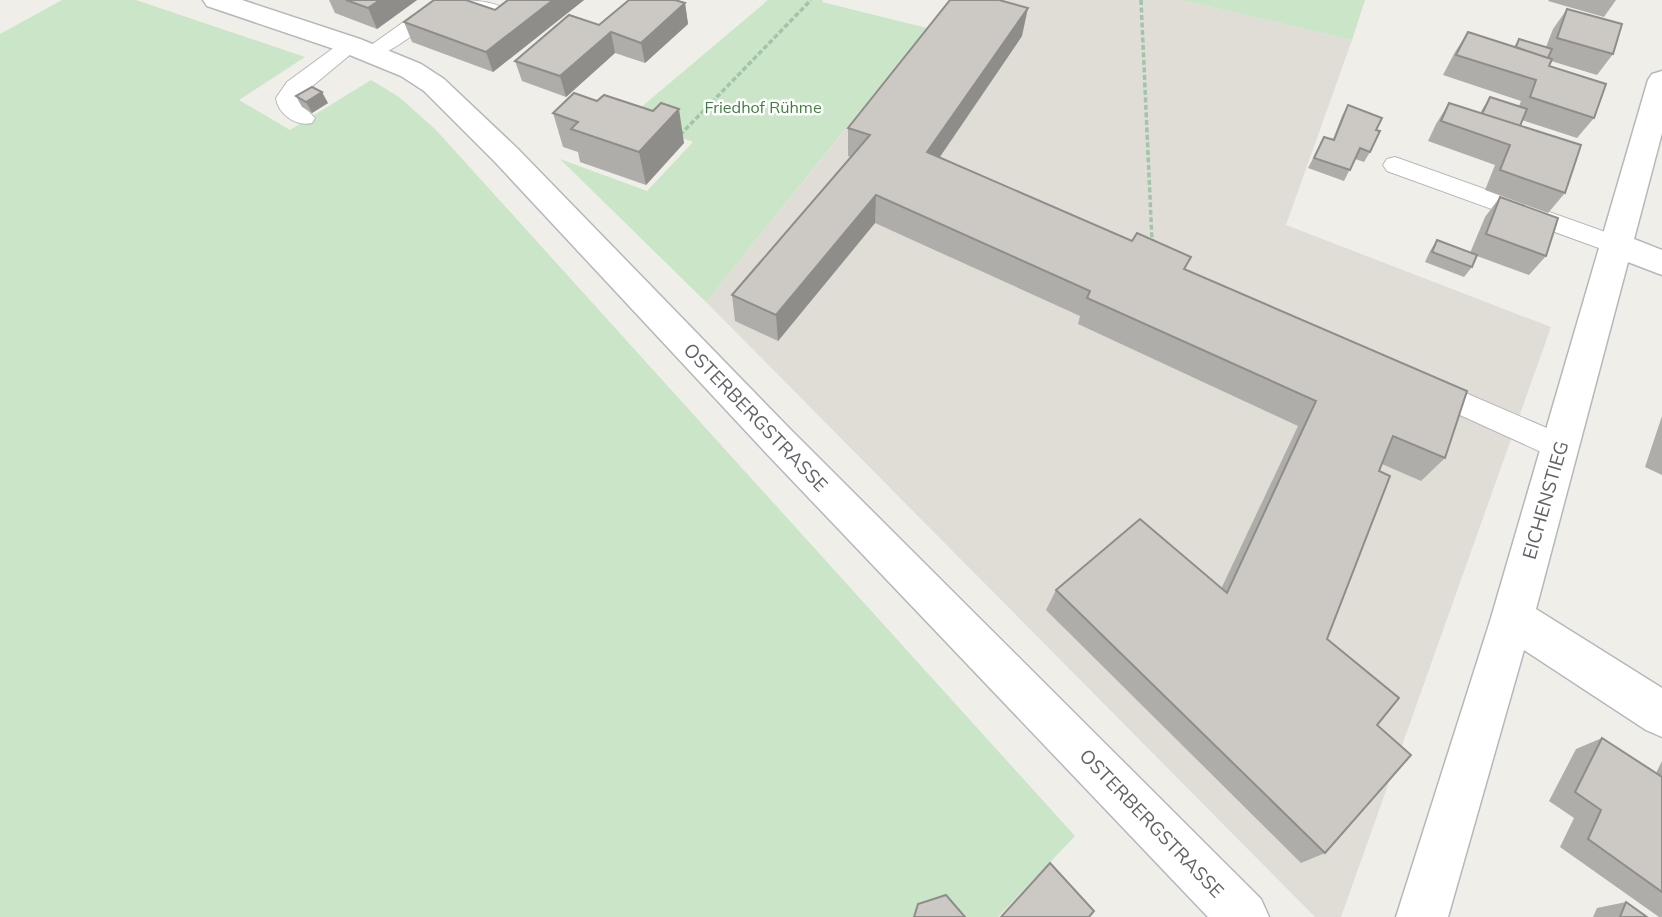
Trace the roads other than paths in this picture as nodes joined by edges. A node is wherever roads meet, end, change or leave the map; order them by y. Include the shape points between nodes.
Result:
1 (215, 0) edge
2 (494, 9) edge
3 (360, 49) junction
4 (1662, 80) edge
5 (304, 118) dead end
6 (1395, 165) dead end
7 (1616, 245) junction
8 (1662, 263) edge
9 (1401, 376) edge
10 (1560, 447) junction
11 (1512, 618) junction
12 (1662, 714) edge
13 (1243, 917) edge
14 (1422, 917) edge

1 - 3 street, OSTERBERGSTRASSE
2 - 3 lane via 472,1 448,5
3 - 5 lane via 295,87 288,105
3 - 13 street, OSTERBERGSTRASSE via 434,85 506,155
4 - 7 street, EICHENSTIEG
6 - 7 lane
7 - 8 street
7 - 10 street, EICHENSTIEG
9 - 10 lane
10 - 11 street, EICHENSTIEG
11 - 12 street
11 - 14 street, EICHENSTIEG

